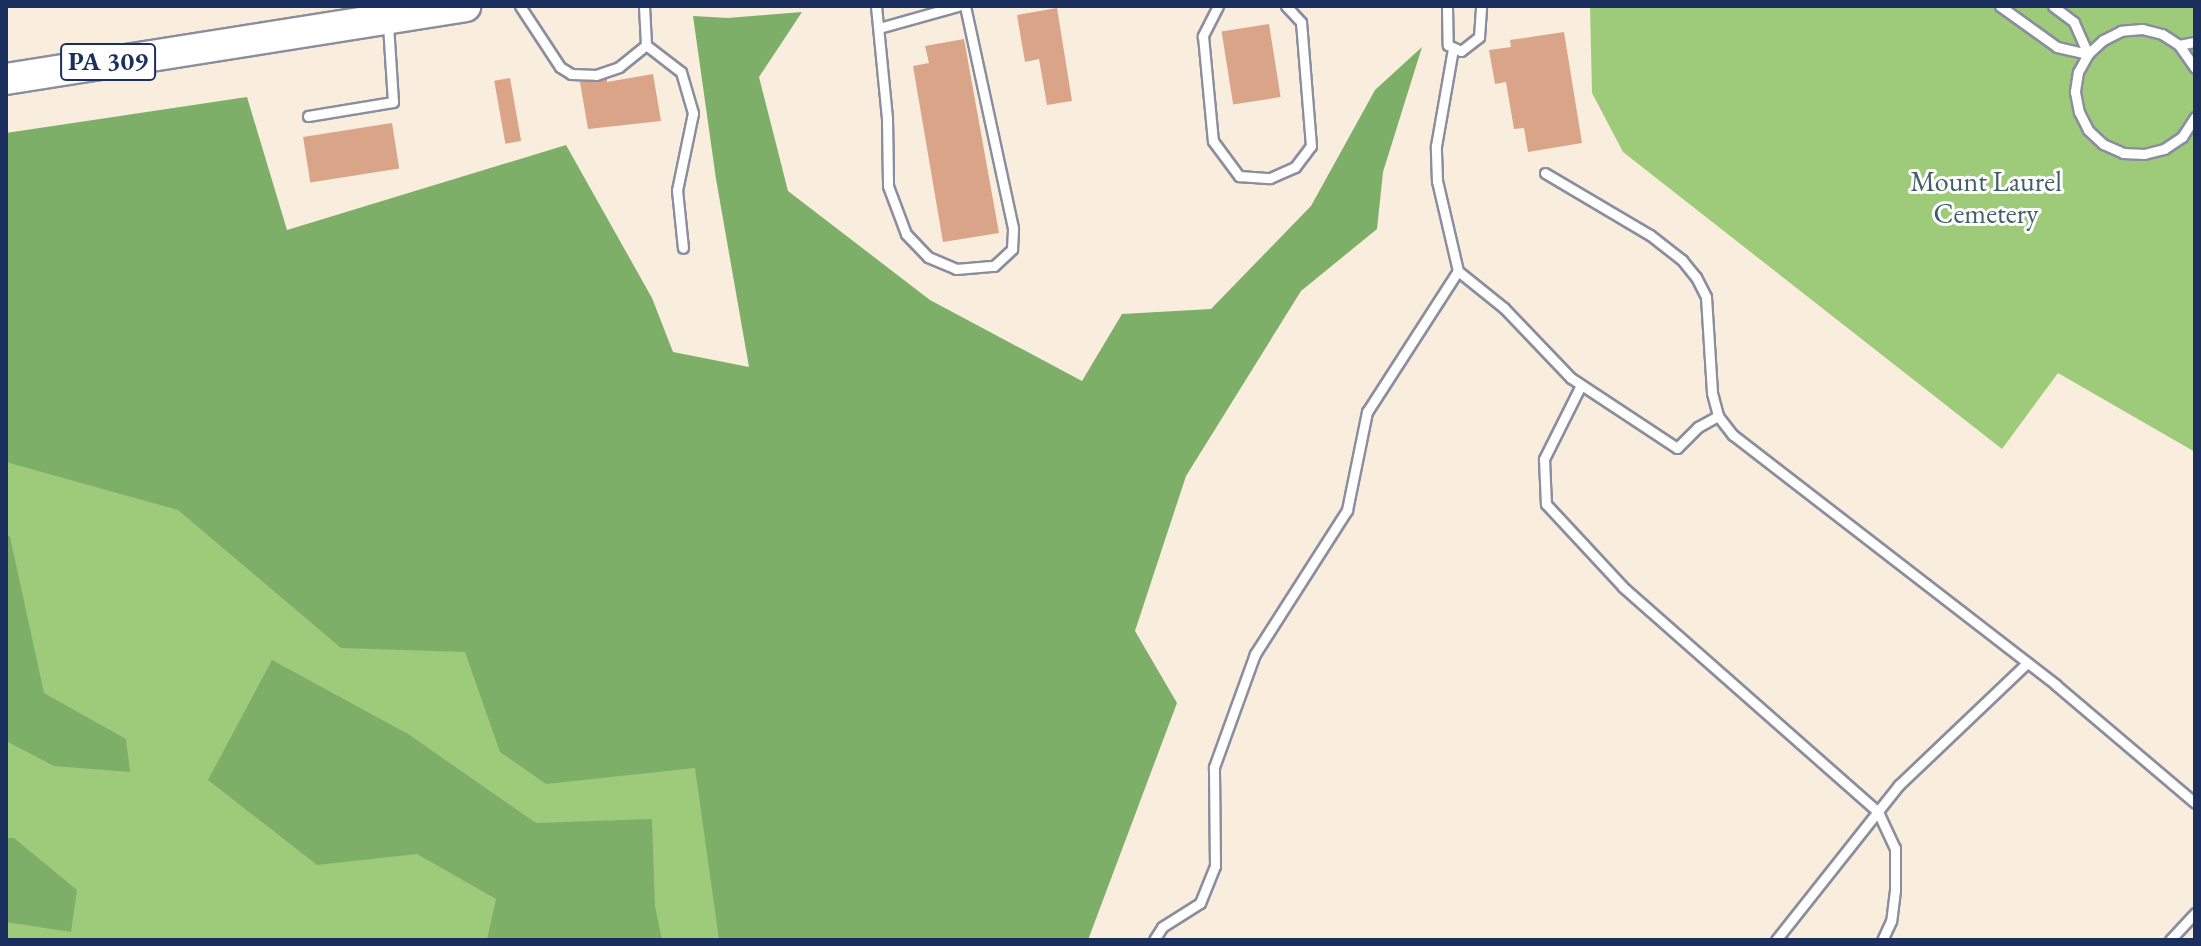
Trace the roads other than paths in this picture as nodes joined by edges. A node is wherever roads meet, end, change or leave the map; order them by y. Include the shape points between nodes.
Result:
1 (465, 6) edge
2 (520, 6) edge
3 (644, 6) edge
4 (876, 6) edge
5 (958, 6) edge
6 (965, 6) edge
7 (1218, 6) edge
8 (1286, 6) edge
9 (1447, 6) edge
10 (1481, 6) edge
11 (2000, 6) edge
12 (2053, 6) edge
13 (387, 12) edge
14 (879, 28) junction
15 (2195, 42) edge
16 (646, 45) junction
17 (2179, 45) junction
18 (1453, 49) junction
19 (2088, 54) junction
20 (2195, 68) edge
21 (6, 79) edge
22 (308, 116) dead end
23 (2195, 117) edge
24 (1545, 173) dead end
25 (683, 248) dead end
26 (1458, 271) junction
27 (1581, 385) junction
28 (1718, 416) junction
29 (2027, 663) junction
30 (2195, 803) edge
31 (1878, 812) junction
32 (2195, 913) edge
33 (1154, 940) edge
34 (1776, 940) edge
35 (1882, 940) edge
36 (2170, 940) edge

1 - 13 highway, PA 309
2 - 16 lane via 560,67 571,74 596,75 619,67
3 - 16 lane
4 - 14 lane
5 - 14 lane
6 - 14 lane via 1013,228 1012,249 994,266 956,269 928,257 906,234 888,186
7 - 8 lane via 1203,36 1213,141 1239,176 1270,178 1295,167 1311,146 1301,22
9 - 18 lane via 1448,45
10 - 18 lane via 1479,37 1469,48
11 - 19 lane via 2057,47
12 - 19 lane via 2074,22
13 - 21 highway, PA 309
13 - 22 lane via 393,102
15 - 17 lane
16 - 25 lane via 681,72 693,113 677,190
17 - 19 lane via 2142,29 2121,31
17 - 20 lane
18 - 26 lane via 1436,146 1437,181
19 - 23 lane via 2075,92 2088,130 2103,144 2123,153 2164,149 2182,137
24 - 28 lane via 1650,235 1696,277 1706,297
26 - 27 lane via 1504,308
26 - 33 lane via 1367,412 1347,510 1255,654 1214,767 1215,866 1200,903 1169,921
27 - 28 lane via 1677,448
27 - 31 lane via 1544,459 1546,504 1623,587
28 - 29 lane via 1733,435
29 - 30 lane
29 - 31 lane via 1899,785
31 - 34 lane
31 - 35 lane via 1895,848 1891,921
32 - 36 lane

